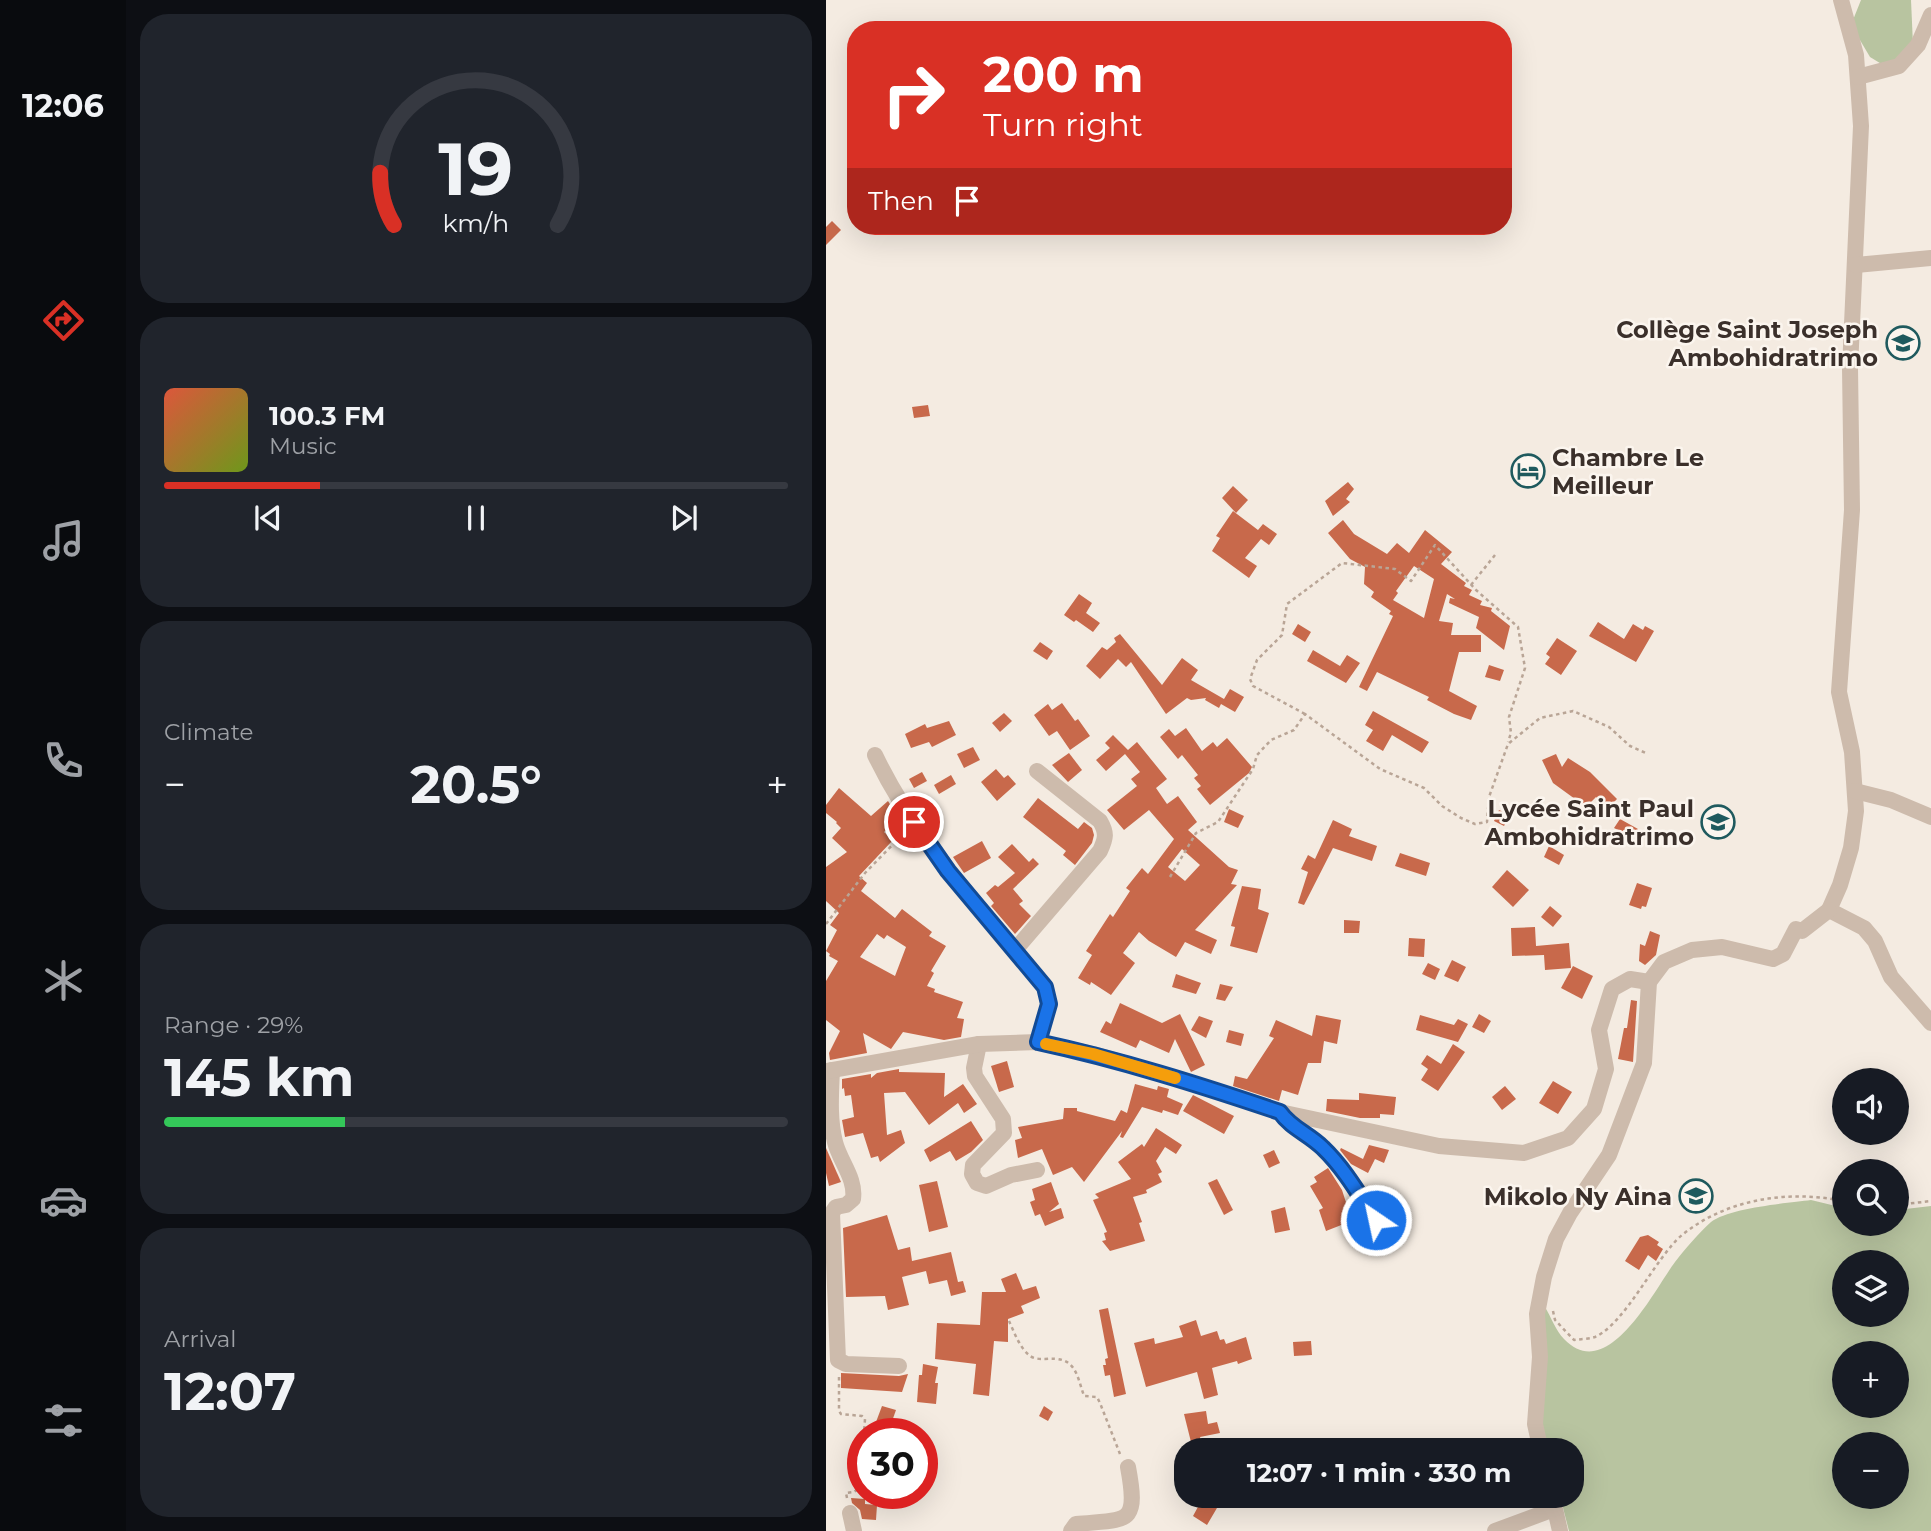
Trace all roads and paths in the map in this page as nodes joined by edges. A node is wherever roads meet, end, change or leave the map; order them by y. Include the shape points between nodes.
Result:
1 (1841, 0) edge
2 (1931, 15) edge
3 (1858, 77) junction
4 (1931, 258) edge
5 (1856, 265) junction
6 (1495, 555) dead end
7 (1471, 584) junction
8 (1306, 714) junction
9 (1508, 744) junction
10 (1648, 754) dead end
11 (875, 755) dead end
12 (1037, 771) dead end
13 (1855, 791) junction
14 (1931, 817) edge
15 (914, 822) junction
16 (1170, 877) dead end
17 (1829, 910) junction
18 (826, 924) edge
19 (1015, 950) junction
20 (1648, 982) junction
21 (1931, 1023) edge
22 (1038, 1042) junction
23 (979, 1044) junction
24 (829, 1070) edge
25 (1280, 1112) junction
26 (1037, 1170) dead end
27 (1832, 1199) edge
28 (1931, 1201) edge
29 (1909, 1204) edge
30 (1376, 1220) dead end
31 (831, 1301) edge
32 (1552, 1309) dead end
33 (1009, 1321) dead end
34 (838, 1360) junction
35 (899, 1366) dead end
36 (864, 1418) edge
37 (1538, 1438) edge
38 (1128, 1467) joint
39 (1541, 1508) edge
40 (1554, 1508) edge
41 (849, 1509) edge
42 (850, 1513) joint
43 (1126, 1525) edge
44 (854, 1531) edge
45 (1071, 1531) edge
46 (1495, 1531) edge
47 (1560, 1531) edge

1 - 3 street
2 - 3 street via 1918,45 1899,66
3 - 5 street via 1861,126
4 - 5 street
5 - 13 street via 1850,368 1852,510 1839,692
6 - 7 path
7 - 8 path via 1435,545 1410,581 1395,569 1342,563 1299,593 1287,604 1282,635 1257,660 1250,679 1253,686
7 - 9 path via 1518,627 1525,668 1509,717
8 - 9 path via 1380,769 1424,788 1442,806 1475,824 1487,822 1489,797
8 - 16 path via 1294,730 1271,740 1257,755 1253,769 1218,822 1196,833
9 - 10 path via 1540,718 1573,712 1609,727 1630,746
11 - 15 street
12 - 19 street via 1100,821 1106,832 1100,850
13 - 14 street
13 - 17 street via 1850,848
15 - 18 path via 865,873
15 - 19 street via 948,871
17 - 20 street via 1802,931 1796,929 1783,954 1773,959 1722,947 1692,950 1664,962
17 - 21 street via 1864,928 1891,977
19 - 22 street via 1045,987 1049,1004
20 - 25 street via 1630,979 1612,989 1599,1030 1606,1069 1594,1109 1567,1138 1524,1153 1439,1146
20 - 37 street via 1644,1063 1608,1155 1556,1239 1544,1277 1537,1314
22 - 23 street
22 - 25 street via 1156,1072
23 - 24 street
23 - 26 street via 975,1076 1003,1119 1004,1133 973,1165 972,1174 977,1183 986,1186
24 - 31 street via 836,1144 854,1190 853,1199 832,1213
25 - 30 street via 1288,1124 1322,1147
27 - 32 path via 1815,1195 1737,1203 1712,1215 1681,1236 1610,1326 1594,1338 1574,1340 1555,1320
28 - 29 path
31 - 34 street
33 - 38 path via 1029,1356 1056,1358 1074,1368 1084,1396 1097,1397 1100,1402
34 - 35 street
34 - 36 path via 839,1412
38 - 43 street via 1134,1499
39 - 46 street
40 - 47 street
41 - 42 path
42 - 44 street
43 - 45 street via 1076,1524

